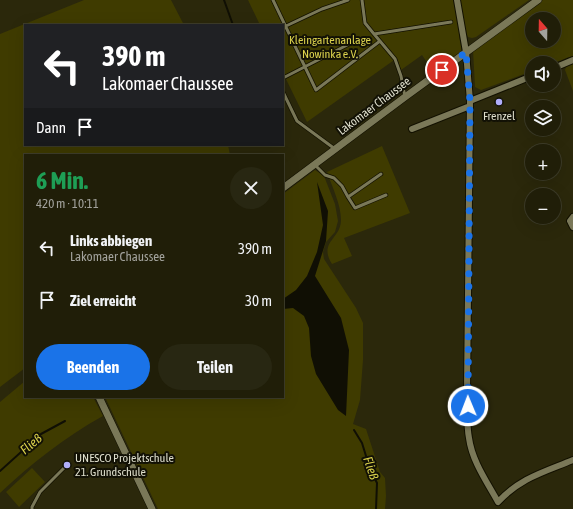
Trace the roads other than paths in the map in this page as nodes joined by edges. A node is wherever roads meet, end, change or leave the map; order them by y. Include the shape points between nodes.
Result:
1 (273, 0) edge
2 (348, 0) edge
3 (362, 0) edge
4 (458, 0) edge
5 (538, 0) edge
6 (451, 22) dead end
7 (286, 26) junction
8 (374, 34) junction
9 (380, 41) junction
10 (353, 42) dead end
11 (466, 52) junction
12 (573, 60) edge
13 (561, 65) edge
14 (305, 66) junction
15 (284, 77) edge
16 (525, 79) edge
17 (284, 94) edge
18 (405, 97) junction
19 (470, 103) junction
20 (412, 129) dead end
21 (335, 149) junction
22 (315, 165) junction
23 (381, 174) dead end
24 (284, 187) edge
25 (386, 195) dead end
26 (348, 197) junction
27 (573, 217) edge
28 (573, 228) edge
29 (99, 398) edge
30 (573, 460) edge
31 (67, 465) dead end
32 (498, 502) junction
33 (32, 509) edge
34 (152, 509) edge
35 (497, 509) edge

1 - 7 lane
2 - 7 lane
3 - 8 lane via 365,23
4 - 11 street
5 - 11 street, Lakomaer Chaussee
6 - 8 lane
7 - 14 lane
8 - 9 lane
9 - 14 lane via 316,90
9 - 18 lane via 395,59
10 - 14 lane
11 - 18 street, Lakomaer Chaussee
11 - 19 street
12 - 13 street
14 - 15 lane
16 - 19 street
17 - 21 lane via 297,121
18 - 21 street, Lakomaer Chaussee
19 - 20 street
19 - 32 street via 468,436 482,474
21 - 22 street, Lakomaer Chaussee
22 - 24 street, Lakomaer Chaussee
22 - 26 lane via 325,175 334,178
23 - 26 lane
25 - 26 lane via 355,208
27 - 28 street via 570,221
29 - 34 street
30 - 32 street via 517,484
31 - 33 lane via 40,492
32 - 35 street

